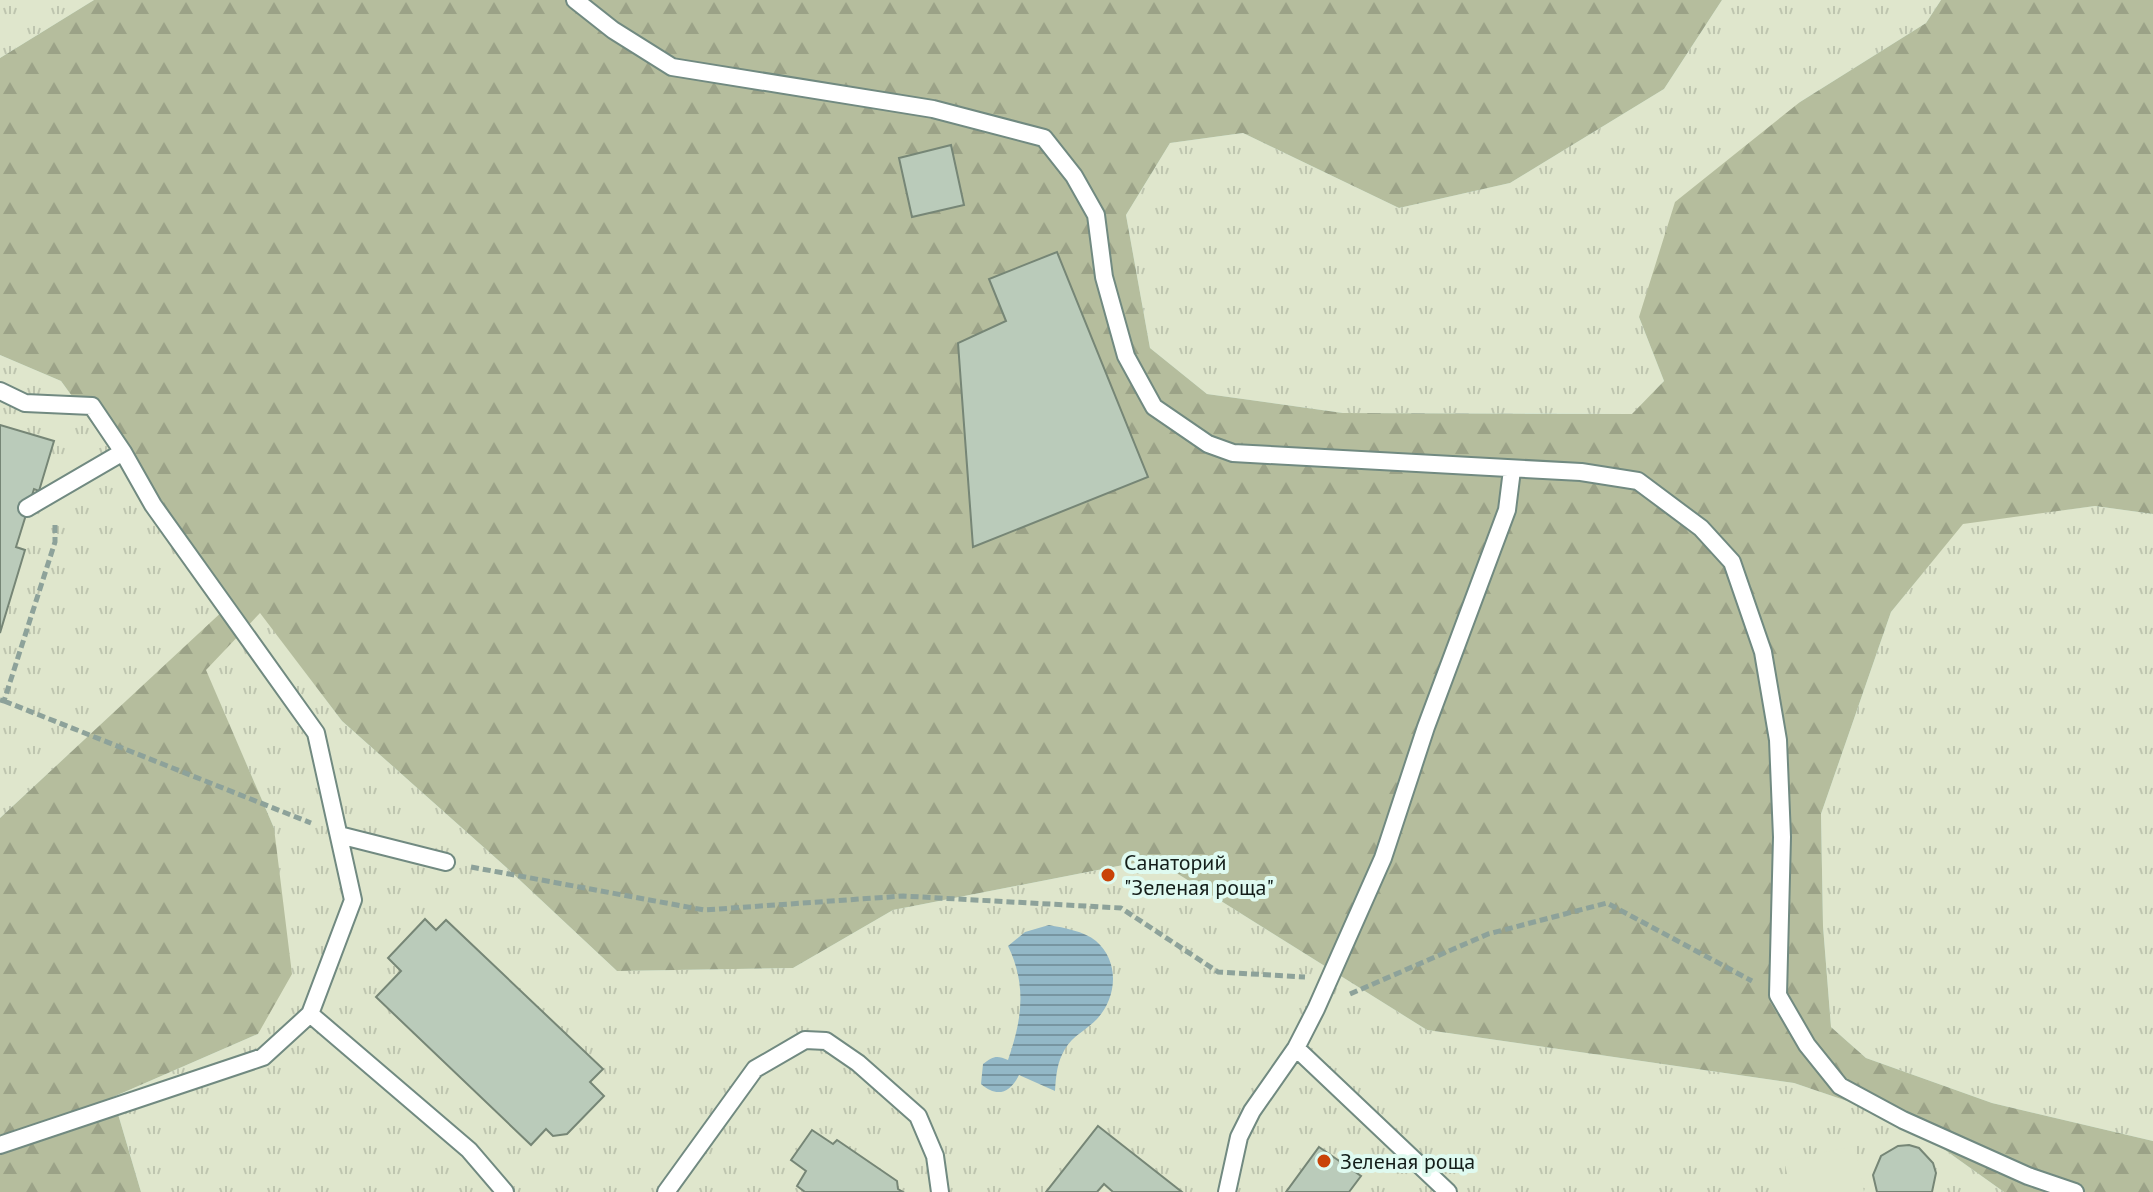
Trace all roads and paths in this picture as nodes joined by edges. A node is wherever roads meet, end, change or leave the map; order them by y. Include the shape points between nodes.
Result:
1 (575, 0) edge
2 (0, 391) edge
3 (123, 452) junction
4 (1512, 470) junction
5 (56, 492) junction
6 (27, 508) dead end
7 (2, 700) edge
8 (339, 835) junction
9 (446, 862) joint
10 (1330, 979) junction
11 (1778, 995) junction
12 (1316, 1009) junction
13 (310, 1014) junction
14 (1296, 1048) junction
15 (0, 1145) edge
16 (505, 1192) edge
17 (666, 1192) edge
18 (940, 1192) edge
19 (1227, 1192) edge
20 (1448, 1192) edge
21 (2075, 1192) edge

1 - 4 lane via 672,67 933,109 1044,138 1096,215 1104,277 1126,356 1154,407 1208,444 1233,453
2 - 3 lane via 25,403 92,406
3 - 5 lane
3 - 8 lane via 153,505 316,733
4 - 10 lane via 1507,510 1383,858
4 - 11 lane via 1581,472 1638,481 1701,528 1732,562 1763,652 1778,740
5 - 6 lane
5 - 7 path via 55,542
7 - 8 path
8 - 9 lane
8 - 13 lane via 353,900
9 - 10 path via 704,910 903,896 1121,908 1218,972
10 - 12 lane
11 - 12 path via 1607,903 1488,934
11 - 21 lane via 1807,1045 1840,1086 2028,1176
12 - 14 lane
13 - 15 lane via 263,1057
13 - 16 lane via 469,1150
14 - 19 lane via 1239,1137
14 - 20 lane
17 - 18 lane via 755,1069 805,1040 826,1041 918,1116 935,1156

